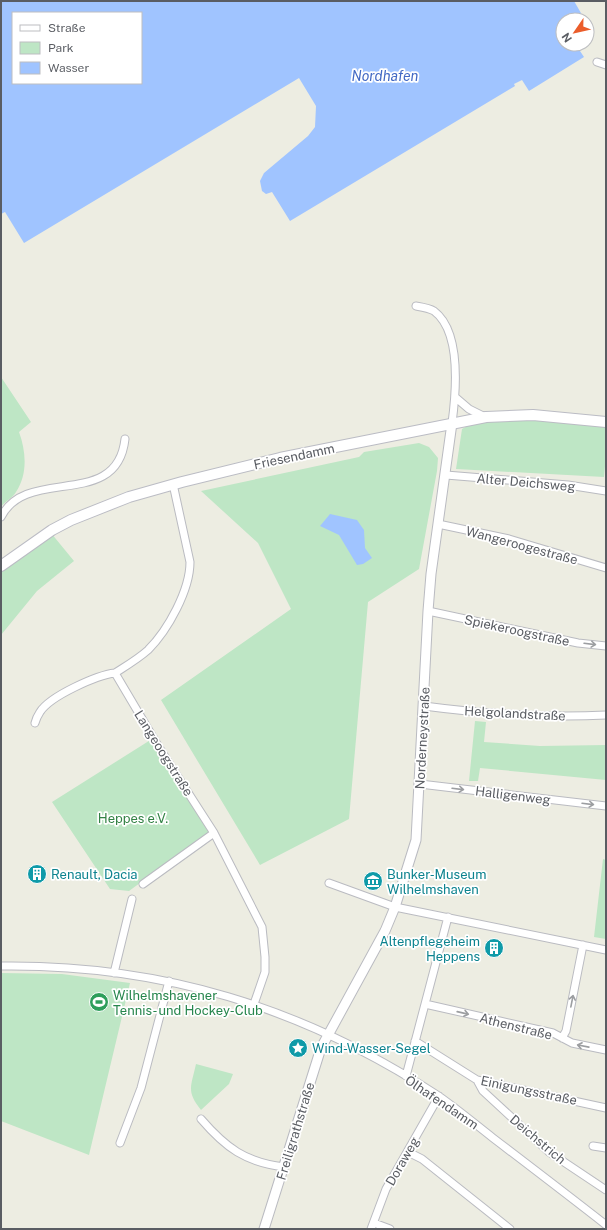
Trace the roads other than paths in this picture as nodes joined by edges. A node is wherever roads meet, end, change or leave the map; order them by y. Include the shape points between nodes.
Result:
1 (597, 62) dead end
2 (606, 66) edge
3 (416, 306) dead end
4 (455, 397) junction
5 (486, 417) junction
6 (606, 422) edge
7 (452, 423) junction
8 (125, 439) dead end
9 (446, 476) junction
10 (173, 484) junction
11 (606, 491) edge
12 (1, 516) edge
13 (438, 524) junction
14 (1, 566) edge
15 (606, 568) edge
16 (428, 611) junction
17 (606, 646) edge
18 (114, 673) junction
19 (424, 706) junction
20 (606, 716) edge
21 (35, 723) dead end
22 (420, 784) junction
23 (606, 806) edge
24 (214, 833) junction
25 (329, 883) dead end
26 (143, 884) dead end
27 (132, 899) dead end
28 (395, 907) junction
29 (448, 917) junction
30 (583, 945) junction
31 (606, 950) edge
32 (1, 966) edge
33 (114, 974) junction
34 (169, 981) junction
35 (254, 1004) junction
36 (425, 1004) junction
37 (328, 1034) junction
38 (562, 1038) junction
39 (415, 1041) junction
40 (606, 1050) edge
41 (406, 1076) junction
42 (477, 1080) junction
43 (439, 1096) junction
44 (606, 1108) edge
45 (201, 1119) dead end
46 (120, 1143) dead end
47 (593, 1146) dead end
48 (606, 1148) edge
49 (408, 1152) junction
50 (284, 1167) junction
51 (606, 1190) edge
52 (606, 1225) edge
53 (372, 1226) edge
54 (264, 1229) edge
55 (390, 1229) edge
56 (510, 1229) edge

1 - 2 street
3 - 4 street via 434,311 447,330 456,362
4 - 5 street via 469,409
4 - 7 street
5 - 6 main road, Friesendamm via 533,415
5 - 7 main road, Friesendamm
7 - 9 street, Norderneystraße
7 - 10 main road, Friesendamm via 280,458
8 - 12 street via 120,457 101,477 85,484 36,490 23,495 11,503
9 - 11 street, Alter Deichsweg via 568,485
9 - 13 street, Norderneystraße
10 - 14 main road, Friesendamm via 129,497 71,520 52,530
10 - 18 street via 190,562 188,585 155,641 139,657
13 - 15 street, Wangeroogestraße via 509,539
13 - 16 street, Norderneystraße
16 -> 17 street, Spiekeroogstraße
16 - 19 street, Norderneystraße
18 - 21 street via 69,690 43,708
18 - 24 street, Langeoogstraße
19 - 20 street, Helgolandstraße via 484,714
19 - 22 street, Norderneystraße
22 -> 23 street, Halligenweg
22 - 28 street, Norderneystraße via 416,840
24 - 26 street
24 - 35 street, Langeoogstraße via 262,927 265,972
25 - 28 street
27 - 33 street
28 - 29 street
28 - 37 street, Norderneystraße via 372,956
29 - 30 street
29 - 36 street
30 - 31 street
38 -> 30 street via 566,1032
32 - 33 street, Ölhafendamm via 58,966
33 - 34 street, Ölhafendamm
34 - 35 street, Ölhafendamm
34 - 46 street via 141,1088
35 - 37 street, Ölhafendamm
36 -> 38 street, Athenstraße via 553,1033
36 - 39 street
37 - 41 street, Ölhafendamm
37 - 50 street, Freiligrathstraße via 321,1048
40 -> 38 street, Athenstraße via 572,1044
39 - 41 street
39 - 42 street, Einigungsstraße
41 - 43 street, Ölhafendamm
42 - 44 street, Einigungsstraße
42 - 51 street, Deichstrich via 483,1091 549,1152
43 - 49 street, Doraweg
43 - 52 street, Ölhafendamm
45 - 50 street via 220,1140 246,1158
47 - 48 street
49 - 53 street, Doraweg via 386,1189
49 - 56 street via 422,1159
50 - 54 street, Freiligrathstraße
53 - 55 street

